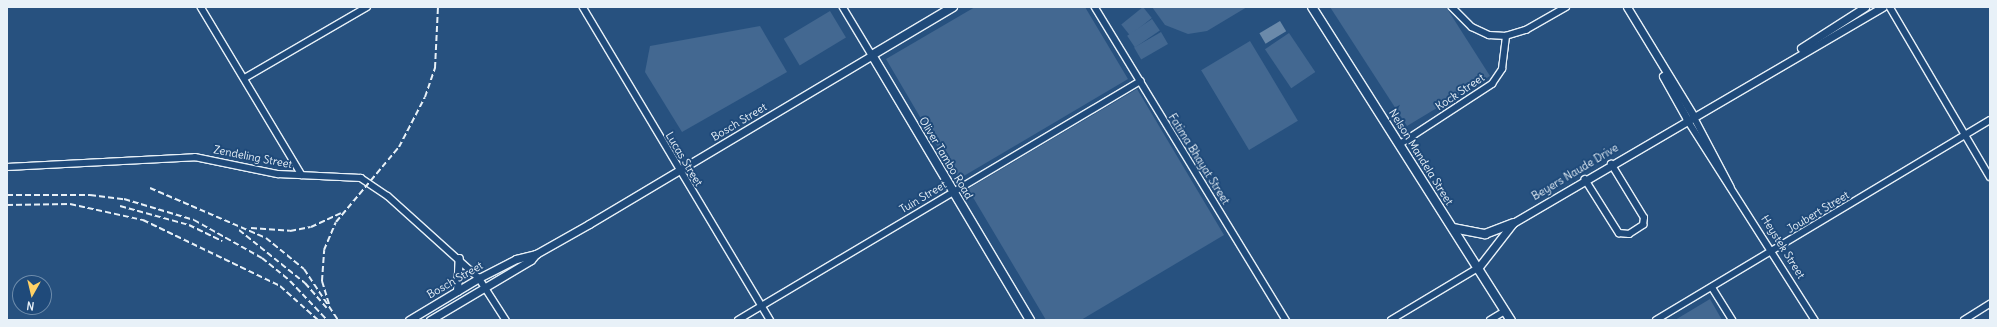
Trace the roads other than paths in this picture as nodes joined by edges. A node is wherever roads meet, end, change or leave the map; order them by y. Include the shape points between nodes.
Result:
1 (201, 7) edge
2 (367, 7) edge
3 (583, 7) edge
4 (843, 7) edge
5 (953, 7) edge
6 (1096, 7) edge
7 (1312, 7) edge
8 (1452, 7) edge
9 (1566, 7) edge
10 (1627, 7) edge
11 (1866, 7) edge
12 (1882, 7) edge
13 (1890, 7) edge
14 (1506, 36) junction
15 (872, 56) junction
16 (1786, 60) junction
17 (244, 78) junction
18 (1140, 81) junction
19 (1690, 117) junction
20 (1990, 120) edge
21 (1965, 135) junction
22 (1400, 144) junction
23 (1611, 164) junction
24 (7, 167) edge
25 (679, 170) junction
26 (302, 175) junction
27 (1990, 177) edge
28 (1585, 179) junction
29 (953, 190) junction
30 (1513, 223) junction
31 (1453, 228) junction
32 (1773, 250) junction
33 (536, 254) junction
34 (459, 258) junction
35 (1478, 268) junction
36 (479, 278) junction
37 (1712, 286) junction
38 (486, 287) junction
39 (457, 291) junction
40 (1990, 304) edge
41 (762, 306) junction
42 (1505, 311) junction
43 (1394, 319) edge
44 (409, 320) edge
45 (430, 320) edge
46 (506, 320) edge
47 (738, 320) edge
48 (770, 320) edge
49 (1030, 320) edge
50 (1286, 320) edge
51 (1490, 320) edge
52 (1511, 320) edge
53 (1656, 320) edge
54 (1733, 320) edge
55 (1815, 320) edge
56 (1964, 320) edge

1 - 17 street
2 - 17 street
3 - 25 street, Lucas Street
4 - 15 street, Oliver Tambo Road
5 - 15 main road, Bosch Street
6 - 18 street, Fatima Bhayat Street
7 - 22 main road, Nelson Mandela Street
8 - 14 street via 1476,29
9 - 14 street via 1526,30
10 - 19 street, Heystek Street
11 - 16 street, Beyers Naude Drive
12 - 16 street, Beyers Naude Drive
13 - 21 street
14 - 22 street, Kock Street via 1502,69 1492,84
15 - 25 street, Bosch Street
15 - 29 main road, Oliver Tambo Road
16 - 19 street, Beyers Naude Drive
17 - 26 street
18 - 29 street, Tuin Street
18 - 50 street, Fatima Bhayat Street
19 - 23 street, Beyers Naude Drive
19 - 32 street, Heystek Street via 1731,187
20 - 21 street, Joubert Street
21 - 27 street
21 - 32 street, Joubert Street
22 - 31 main road, Nelson Mandela Street
23 - 28 street, Beyers Naude Drive
23 - 28 street via 1644,218 1643,225 1628,234 1619,233
24 - 26 street, Zendeling Street via 194,157
25 - 33 street, Bosch Street
25 - 41 street, Lucas Street
26 - 34 street, Zendeling Street via 361,178 380,188
28 - 30 street, Beyers Naude Drive
29 - 41 street, Tuin Street
29 - 49 main road, Oliver Tambo Road
30 - 31 main road via 1485,234
30 - 35 street, Beyers Naude Drive
31 - 35 main road, Nelson Mandela Street
32 - 37 street, Joubert Street
32 - 55 street, Heystek Street
33 - 36 street, Bosch Street via 516,259
33 - 38 street, Bosch Street
34 - 36 street, Zendeling Street
34 - 39 street
35 - 42 main road, Nelson Mandela Street
35 - 43 street, Beyers Naude Drive
36 - 38 street, Zendeling Street
36 - 39 street, Bosch Street
37 - 53 street, Joubert Street
37 - 54 street
38 - 45 street, Bosch Street
38 - 46 street, Zendeling Street
39 - 44 street, Bosch Street
40 - 56 street
41 - 47 street, Tuin Street
41 - 48 street, Lucas Street
42 - 51 street
42 - 52 main road, Nelson Mandela Street

